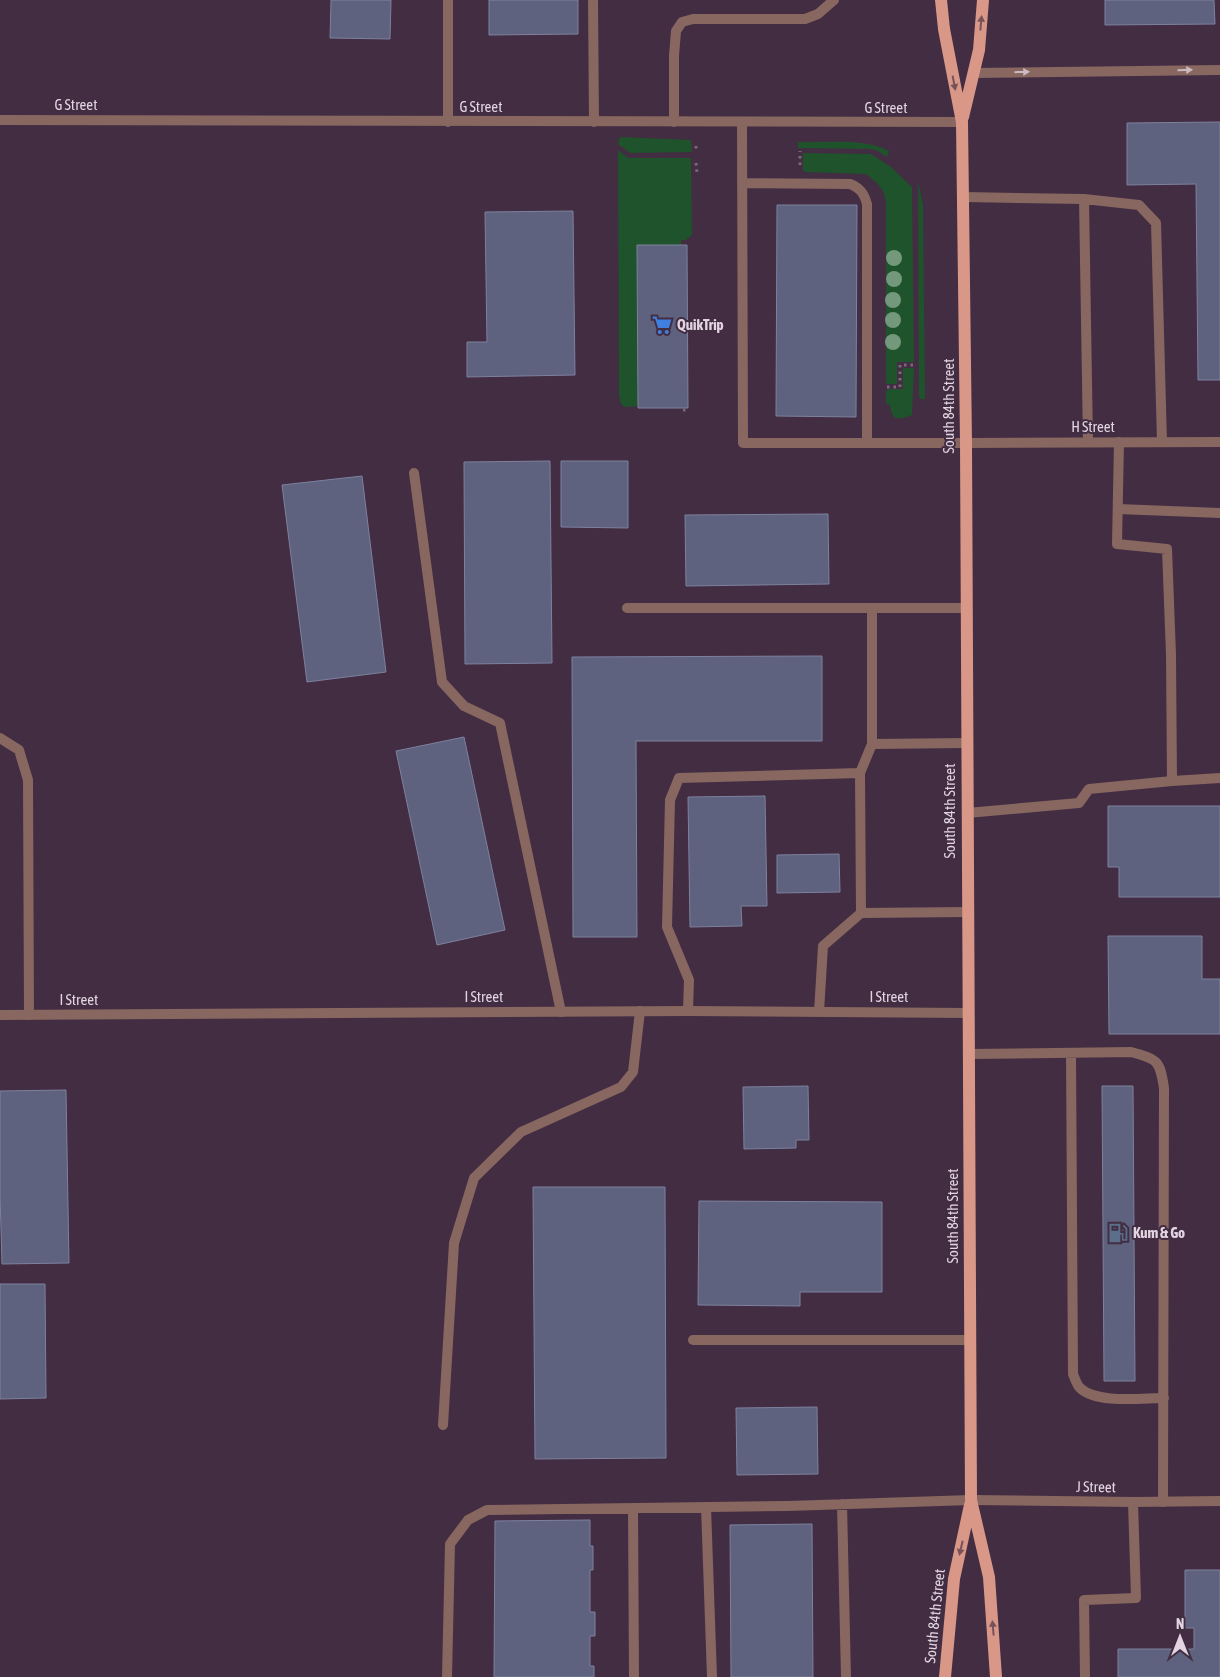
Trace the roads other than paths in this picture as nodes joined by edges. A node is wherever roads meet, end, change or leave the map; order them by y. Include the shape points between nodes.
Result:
1 (448, 0) edge
2 (593, 0) edge
3 (834, 0) edge
4 (942, 0) edge
5 (983, 0) edge
6 (1220, 70) edge
7 (974, 72) junction
8 (0, 120) edge
9 (448, 122) junction
10 (594, 122) junction
11 (674, 122) junction
12 (742, 122) junction
13 (962, 122) junction
14 (742, 183) junction
15 (963, 197) junction
16 (1084, 199) junction
17 (1088, 442) junction
18 (1119, 442) junction
19 (1162, 442) junction
20 (1220, 442) edge
21 (867, 443) junction
22 (966, 443) junction
23 (414, 473) dead end
24 (1118, 509) junction
25 (1220, 513) edge
26 (627, 608) dead end
27 (872, 608) junction
28 (966, 608) junction
29 (0, 738) edge
30 (966, 743) junction
31 (872, 744) junction
32 (860, 773) junction
33 (1220, 778) edge
34 (1172, 781) junction
35 (967, 813) junction
36 (967, 912) junction
37 (861, 914) junction
38 (640, 1011) junction
39 (688, 1011) junction
40 (561, 1012) junction
41 (819, 1012) junction
42 (968, 1013) junction
43 (0, 1015) edge
44 (29, 1015) junction
45 (1071, 1053) junction
46 (969, 1054) junction
47 (693, 1340) dead end
48 (970, 1340) junction
49 (1164, 1398) junction
50 (443, 1424) dead end
51 (972, 1500) junction
52 (1220, 1501) edge
53 (1134, 1502) junction
54 (1163, 1502) junction
55 (842, 1504) junction
56 (706, 1507) junction
57 (633, 1508) junction
58 (448, 1677) edge
59 (634, 1677) edge
60 (712, 1677) edge
61 (846, 1677) edge
62 (945, 1677) edge
63 (996, 1677) edge
64 (1085, 1677) edge

1 - 9 street
2 - 10 street
3 - 11 street via 818,14 806,19 693,19 682,22 676,31 674,56
4 -> 13 main road, South 84th Street via 944,29
7 -> 5 main road, South 84th Street
7 -> 6 street
7 - 13 main road, South 84th Street
8 - 9 street, G Street
9 - 10 street, G Street
10 - 11 street, G Street
11 - 12 street, G Street
12 - 13 street, G Street
12 - 14 street
13 - 15 main road, South 84th Street
14 - 21 street via 850,184 859,187 865,195
14 - 21 street, H Street via 743,443
15 - 16 street
15 - 22 main road, South 84th Street
16 - 17 street
16 - 19 street via 1139,205 1156,223
17 - 18 street, H Street
17 - 22 street, H Street
18 - 19 street, H Street
18 - 24 street
19 - 20 street, H Street
21 - 22 street, H Street
22 - 28 main road, South 84th Street
23 - 40 street via 442,682 464,706 500,723
24 - 25 street
24 - 34 street via 1118,544 1167,549
26 - 27 street
27 - 28 street
27 - 31 street
28 - 30 main road, South 84th Street
29 - 44 street via 19,750 28,780
30 - 31 street
30 - 35 main road, South 84th Street
31 - 32 street
32 - 37 street
32 - 39 street via 679,778 670,800 667,927 689,980
33 - 34 street
34 - 35 street via 1090,789 1078,803
35 - 36 main road, South 84th Street
36 - 37 street
36 - 42 main road, South 84th Street
37 - 41 street via 823,946
38 - 39 street, I Street
38 - 40 street, I Street
38 - 50 street via 632,1072 621,1086 521,1132 474,1178 454,1243
39 - 41 street, I Street
40 - 44 street, I Street
41 - 42 street, I Street
42 - 46 main road, South 84th Street
43 - 44 street, I Street
45 - 46 street
45 - 49 street via 1073,1374 1079,1387 1091,1395
45 - 49 street via 1131,1052 1151,1058 1162,1068
46 - 48 main road, South 84th Street
47 - 48 street
48 - 51 main road, South 84th Street
49 - 54 street
51 - 53 street, J Street
51 - 55 street, J Street
51 -> 62 main road, South 84th Street via 954,1579
63 -> 51 main road, South 84th Street via 989,1577
52 - 54 street, J Street
53 - 54 street, J Street
53 - 64 street via 1136,1598 1084,1600
55 - 56 street, J Street
55 - 61 street
56 - 57 street, J Street
56 - 60 street
57 - 58 street, J Street via 487,1510 468,1520 450,1544
57 - 59 street

